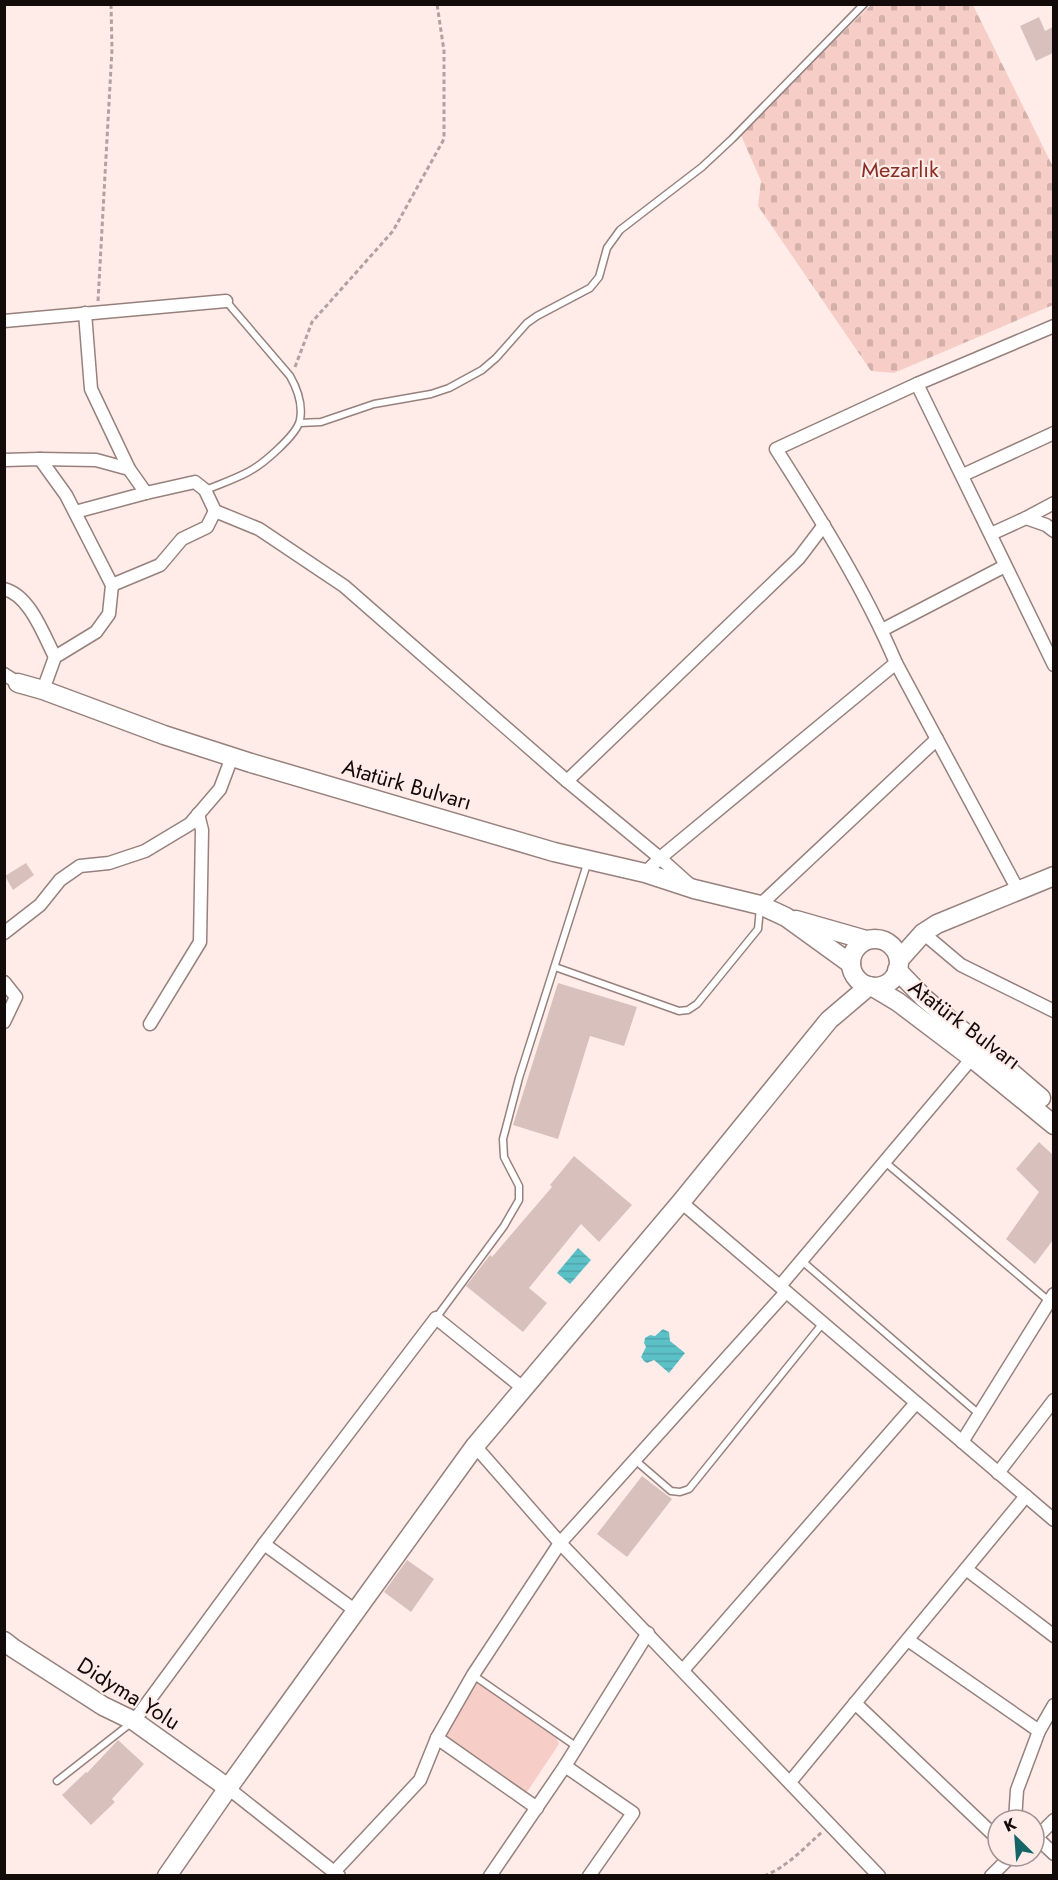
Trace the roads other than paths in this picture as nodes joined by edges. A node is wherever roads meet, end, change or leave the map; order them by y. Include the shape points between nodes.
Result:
1 (864, 4) edge
2 (226, 301) joint
3 (92, 312) junction
4 (4, 321) edge
5 (1053, 326) edge
6 (917, 384) junction
7 (300, 423) junction
8 (1053, 433) edge
9 (40, 459) junction
10 (4, 460) edge
11 (129, 469) junction
12 (963, 475) junction
13 (205, 490) junction
14 (146, 493) junction
15 (1053, 503) edge
16 (214, 511) junction
17 (75, 512) junction
18 (1026, 518) junction
19 (824, 525) junction
20 (1053, 531) edge
21 (991, 534) junction
22 (1005, 566) junction
23 (112, 585) junction
24 (4, 589) edge
25 (882, 630) junction
26 (55, 657) junction
27 (896, 663) junction
28 (1053, 665) edge
29 (11, 679) edge
30 (43, 690) junction
31 (937, 739) junction
32 (232, 757) junction
33 (567, 781) junction
34 (198, 813) junction
35 (660, 858) junction
36 (588, 860) junction
37 (645, 873) junction
38 (1053, 876) edge
39 (694, 889) junction
40 (1018, 890) junction
41 (760, 905) junction
42 (786, 917) junction
43 (4, 933) edge
44 (923, 933) junction
45 (874, 940) junction
46 (898, 965) junction
47 (555, 967) junction
48 (852, 969) junction
49 (4, 982) edge
50 (871, 986) junction
51 (1053, 1011) edge
52 (829, 1020) junction
53 (4, 1022) edge
54 (150, 1024) dead end
55 (972, 1059) junction
56 (1053, 1109) edge
57 (1053, 1125) edge
58 (884, 1162) junction
59 (681, 1202) junction
60 (801, 1260) junction
61 (783, 1289) junction
62 (1051, 1298) edge
63 (436, 1318) junction
64 (823, 1323) junction
65 (523, 1388) junction
66 (1053, 1400) edge
67 (916, 1403) junction
68 (979, 1414) junction
69 (962, 1442) junction
70 (475, 1446) junction
71 (635, 1460) junction
72 (998, 1473) junction
73 (1026, 1496) junction
74 (1053, 1520) edge
75 (264, 1544) junction
76 (560, 1544) junction
77 (966, 1569) junction
78 (356, 1611) junction
79 (648, 1633) junction
80 (1053, 1636) edge
81 (908, 1640) junction
82 (4, 1641) edge
83 (683, 1670) junction
84 (473, 1675) junction
85 (855, 1703) junction
86 (1053, 1705) edge
87 (134, 1721) junction
88 (1039, 1731) junction
89 (437, 1738) junction
90 (577, 1747) junction
91 (565, 1766) junction
92 (57, 1781) dead end
93 (790, 1782) junction
94 (228, 1788) junction
95 (537, 1808) junction
96 (1016, 1808) edge
97 (986, 1828) edge
98 (337, 1874) edge
99 (167, 1875) edge
100 (490, 1875) edge
101 (589, 1875) edge
102 (879, 1875) edge

1 - 7 lane via 702,167 620,230 607,248 599,277 590,288 532,320 482,370 431,394 374,404 321,422
2 - 3 street
2 - 7 lane via 290,376 300,399
3 - 4 street
3 - 11 street via 91,389
5 - 6 street
6 - 12 street
6 - 19 street via 777,449
7 - 13 lane via 250,471
8 - 12 street
9 - 10 street
9 - 11 street via 96,460
9 - 17 street
11 - 14 street
12 - 21 street
13 - 14 street via 195,482
13 - 16 street
14 - 17 street
15 - 18 street
16 - 23 street via 207,527 182,539 160,565
16 - 33 street via 258,529 344,586
17 - 23 street
18 - 20 street
18 - 21 street
19 - 25 street
19 - 33 street via 791,566
21 - 22 street
22 - 25 street
22 - 28 street
23 - 26 street via 109,614 96,632
24 - 26 street via 28,605
25 - 27 street
26 - 30 street
27 - 31 street
27 - 35 street
29 - 30 main road, Atatürk Bulvarı
30 - 32 main road, Atatürk Bulvarı
31 - 40 street
31 - 41 street
32 - 34 street via 220,789
32 - 36 main road, Atatürk Bulvarı
33 - 35 street
34 - 43 street via 190,824 145,851 110,863 80,866
34 - 54 street via 202,830 200,942
35 - 37 street
35 - 39 street
36 - 37 main road, Atatürk Bulvarı
36 - 47 lane
37 - 39 main road, Atatürk Bulvarı
38 - 40 main road
39 - 41 main road, Atatürk Bulvarı
40 - 44 main road
41 - 42 main road, Atatürk Bulvarı
41 - 47 lane via 758,928 688,1010 679,1011
42 - 45 main road, Atatürk Bulvarı
42 - 48 main road, Atatürk Bulvarı
44 - 45 main road
44 - 46 main road
44 - 51 street via 962,965
45 - 46 main road via 894,948
45 - 48 main road via 856,947
46 - 50 main road via 888,983
46 - 56 main road, Atatürk Bulvarı via 924,998
47 - 63 lane via 503,1139 504,1157 519,1186 519,1200
48 - 50 main road via 863,984
48 - 52 main road
49 - 53 street via 16,997
50 - 52 main road
50 - 55 main road, Atatürk Bulvarı
52 - 59 main road
55 - 57 main road, Atatürk Bulvarı
55 - 58 street
58 - 60 street
58 - 62 lane
59 - 61 street
59 - 65 main road
60 - 61 street
60 - 68 lane
61 - 64 street
61 - 71 street
62 - 68 street
63 - 65 street
63 - 75 street
64 - 67 street
64 - 71 lane via 689,1489 671,1491
65 - 70 main road
66 - 72 street
67 - 69 street
67 - 83 street
68 - 69 street
69 - 72 street
70 - 76 street
70 - 78 main road
71 - 76 street
72 - 73 street
73 - 74 street
73 - 77 street
75 - 78 street
75 - 87 street
76 - 79 street
76 - 84 street
77 - 80 street
77 - 81 street
78 - 94 main road
79 - 83 street
79 - 90 street
81 - 85 street
81 - 88 street
82 - 87 main road, Didyma Yolu
83 - 93 street
84 - 89 street
84 - 90 lane
85 - 93 street
85 - 97 street
86 - 88 street
87 - 92 lane
87 - 94 main road, Didyma Yolu
88 - 96 street via 1017,1790
89 - 95 street
89 - 98 street via 420,1780
90 - 91 street
91 - 95 street
91 - 101 street via 633,1813
93 - 102 street
94 - 98 street
94 - 99 main road
95 - 100 street

